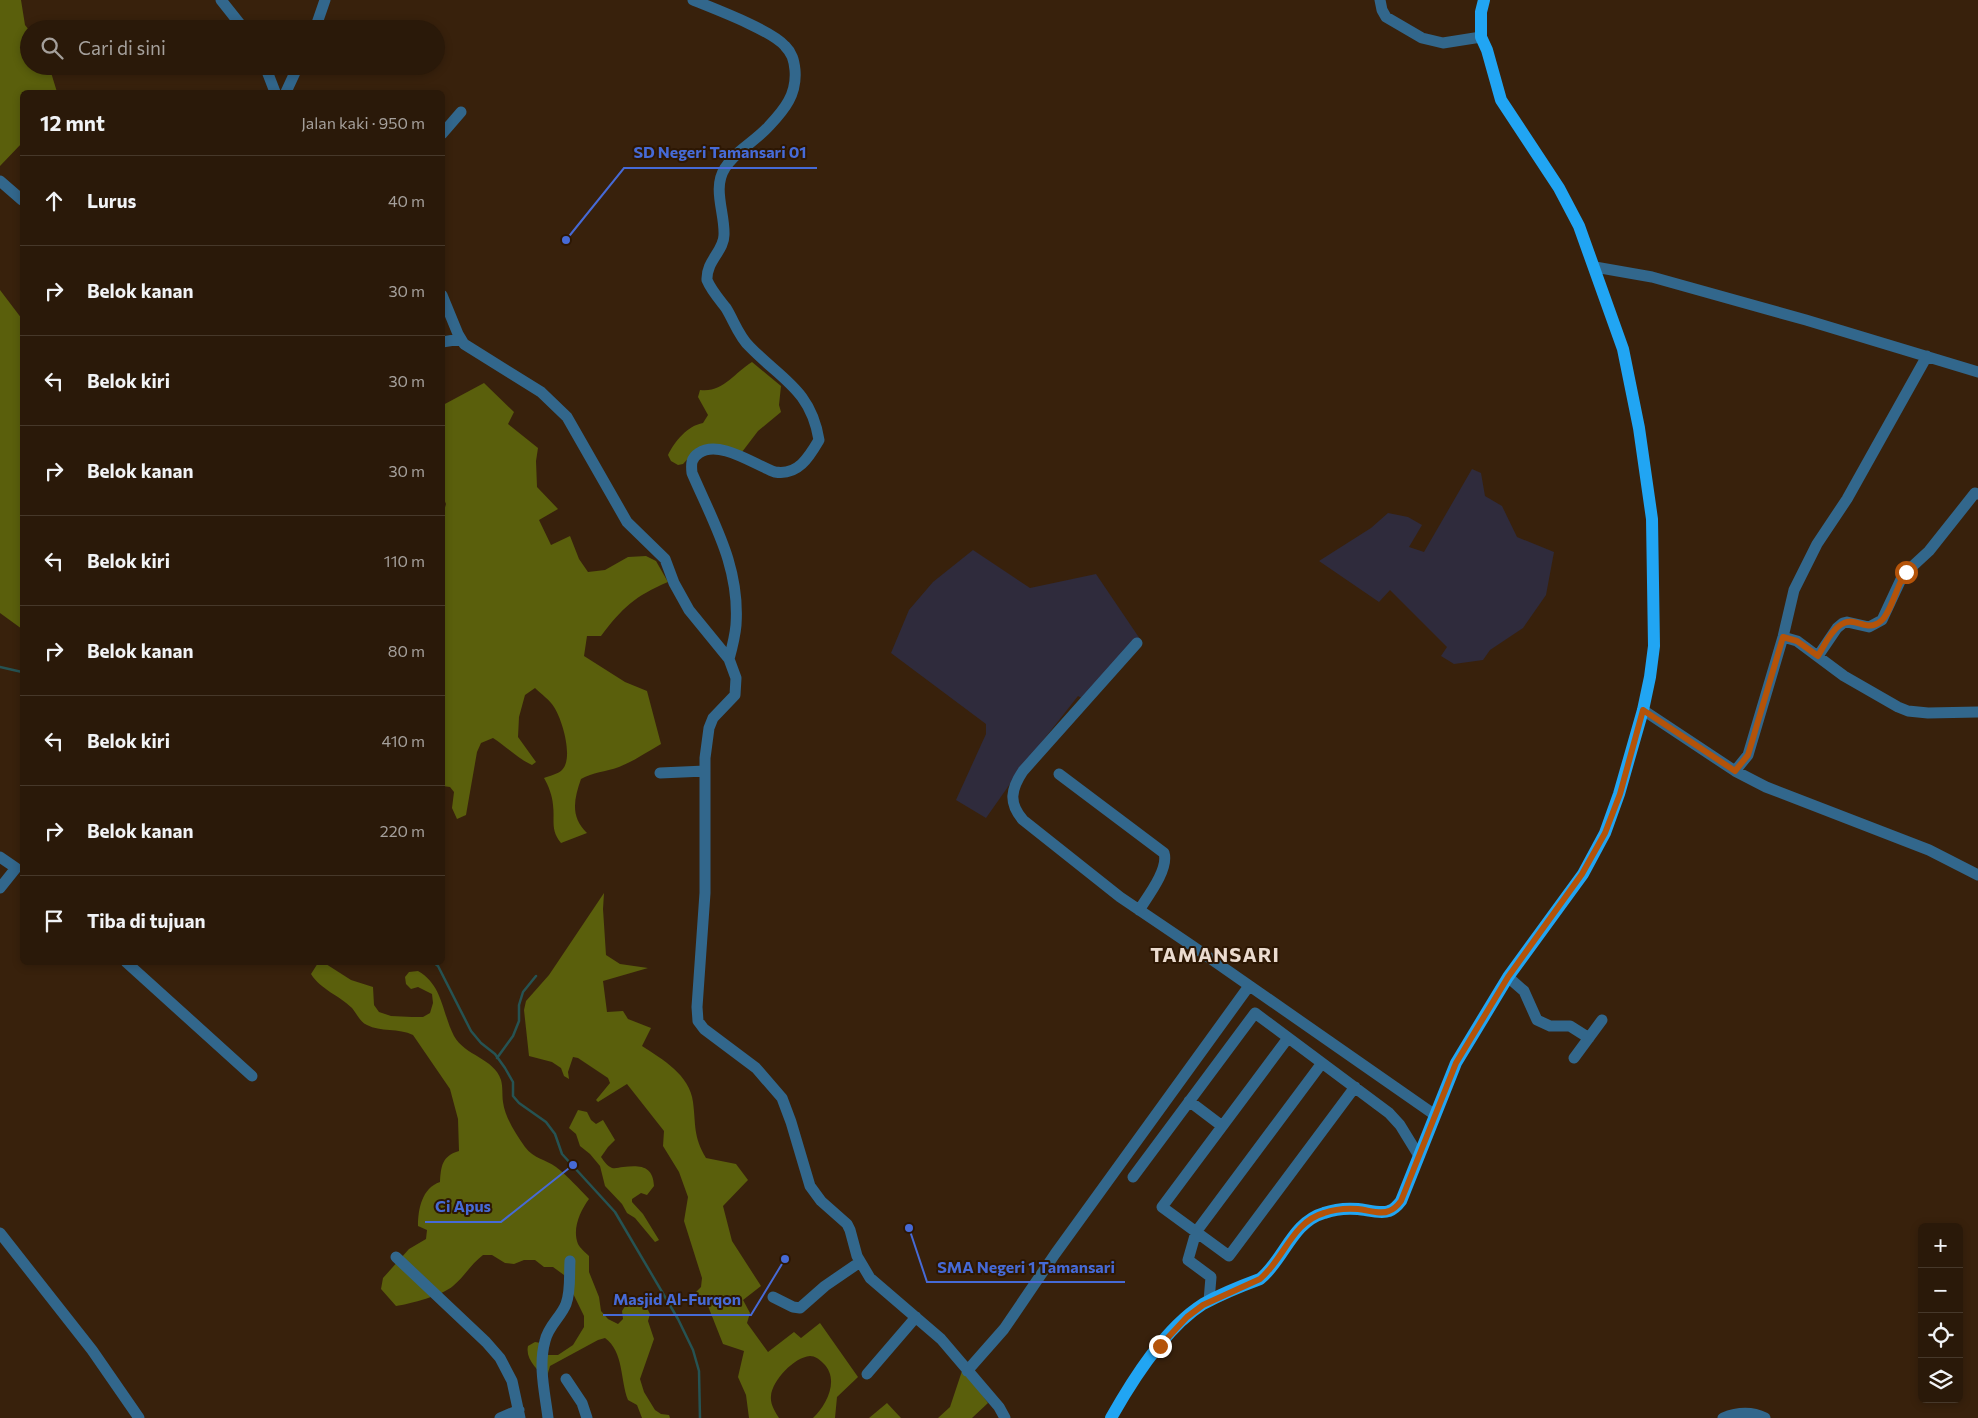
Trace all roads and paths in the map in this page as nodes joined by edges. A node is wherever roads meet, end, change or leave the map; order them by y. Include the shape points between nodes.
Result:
1 (220, 0) edge
2 (325, 0) edge
3 (693, 0) edge
4 (1380, 0) edge
5 (1484, 0) edge
6 (237, 20) edge
7 (317, 20) edge
8 (1481, 37) junction
9 (268, 75) edge
10 (294, 75) edge
11 (274, 90) edge
12 (287, 90) edge
13 (461, 112) dead end
14 (445, 131) edge
15 (0, 181) edge
16 (20, 198) edge
17 (1595, 267) junction
18 (445, 302) edge
19 (461, 339) junction
20 (445, 342) edge
21 (1927, 356) junction
22 (1978, 372) edge
23 (1978, 494) edge
24 (1783, 637) junction
25 (1137, 643) dead end
26 (1818, 656) junction
27 (729, 659) junction
28 (1643, 710) junction
29 (1978, 712) edge
30 (705, 771) junction
31 (1735, 771) junction
32 (660, 773) dead end
33 (1059, 774) dead end
34 (0, 857) edge
35 (19, 870) edge
36 (1978, 875) edge
37 (0, 888) edge
38 (1139, 910) junction
39 (129, 965) edge
40 (1508, 977) junction
41 (1248, 986) junction
42 (1602, 1020) dead end
43 (1288, 1038) junction
44 (1589, 1038) junction
45 (1574, 1058) dead end
46 (1322, 1063) junction
47 (252, 1076) dead end
48 (1355, 1087) junction
49 (1189, 1101) junction
50 (1435, 1115) junction
51 (1222, 1126) junction
52 (1419, 1156) junction
53 (1133, 1176) dead end
54 (1196, 1232) junction
55 (0, 1233) edge
56 (396, 1257) dead end
57 (570, 1261) dead end
58 (860, 1262) junction
59 (773, 1297) dead end
60 (1209, 1302) junction
61 (916, 1317) junction
62 (967, 1371) junction
63 (867, 1374) dead end
64 (566, 1379) dead end
65 (520, 1414) edge
66 (139, 1418) edge
67 (500, 1418) edge
68 (548, 1418) edge
69 (587, 1418) edge
70 (1005, 1418) edge
71 (1111, 1418) edge
72 (1723, 1418) edge
73 (1765, 1418) edge

1 - 6 street
2 - 7 street
3 - 27 street via 777,39 791,54 795,83 788,104 767,129 727,164 722,173 719,193 724,237 708,268 706,280 748,346 790,381 804,399 814,419 819,440 794,471 775,472 719,448 702,451 691,463 692,473 718,527 732,568 736,626
4 - 8 street via 1386,17 1427,40 1443,43
5 - 8 main road
8 - 17 main road via 1501,100 1559,188
9 - 11 street
10 - 12 street
13 - 14 street
15 - 16 street
17 - 21 street via 1652,277
17 - 28 main road via 1623,349 1652,519 1654,646
18 - 19 street
19 - 20 street
19 - 27 street via 478,354 541,392 567,417 627,522 665,559 689,610
21 - 22 street
21 - 24 street via 1813,552 1794,590
23 - 26 street via 1975,493 1928,551 1903,575 1882,620 1869,627 1843,623
24 - 26 street via 1797,641
24 - 31 street via 1748,755
25 - 38 street via 1023,771 1012,803 1023,820
26 - 29 street via 1844,676 1908,711 1928,714
27 - 30 street via 737,688 731,701 713,718 709,728
28 - 31 street
28 - 40 main road via 1620,794 1602,839 1582,874
30 - 32 street
30 - 58 street via 705,893 698,1021 709,1034 756,1068 782,1098 810,1186 821,1201 847,1224
31 - 36 street via 1766,788 1929,850
33 - 38 street via 1164,853 1162,873
34 - 35 street
35 - 37 street
38 - 41 street
39 - 47 street
40 - 44 street via 1524,991 1537,1020 1550,1026 1568,1026
40 - 50 main road via 1456,1063
41 - 50 street
41 - 62 street via 1004,1330
42 - 44 street
43 - 46 street
43 - 49 street via 1255,1013
43 - 51 street
44 - 45 street
46 - 48 street
46 - 54 street
48 - 52 street via 1389,1113
48 - 54 street via 1229,1256
49 - 51 street
49 - 53 street
50 - 52 main road
51 - 54 street via 1162,1207
52 - 60 main road via 1401,1201 1392,1210 1338,1209 1314,1217 1296,1232 1268,1273
54 - 60 street via 1188,1260 1211,1277
55 - 66 street via 92,1350
56 - 65 street via 494,1350 506,1368
57 - 68 street via 566,1304 544,1343 544,1394
58 - 59 street via 800,1308
58 - 61 street via 875,1283
60 - 71 main road via 1187,1317 1160,1346
61 - 62 street via 950,1348
61 - 63 street
62 - 70 street
64 - 69 street
65 - 67 street
72 - 73 street via 1737,1413 1752,1413

